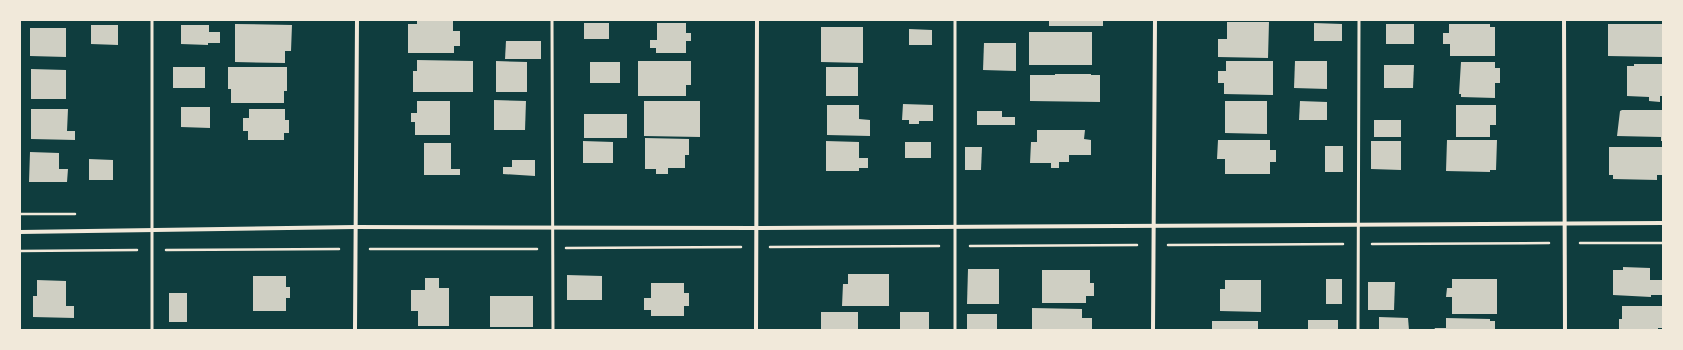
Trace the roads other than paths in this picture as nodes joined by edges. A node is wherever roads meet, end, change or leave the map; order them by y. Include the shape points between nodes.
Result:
1 (152, 20) edge
2 (357, 20) edge
3 (552, 20) edge
4 (757, 20) edge
5 (955, 20) edge
6 (1155, 20) edge
7 (1359, 20) edge
8 (1564, 20) edge
9 (1663, 223) edge
10 (1565, 224) junction
11 (1360, 225) junction
12 (1153, 226) junction
13 (355, 227) junction
14 (954, 227) junction
15 (552, 228) junction
16 (756, 228) junction
17 (152, 231) junction
18 (20, 232) edge
19 (152, 330) edge
20 (355, 330) edge
21 (553, 330) edge
22 (756, 330) edge
23 (955, 330) edge
24 (1153, 330) edge
25 (1358, 330) edge
26 (1565, 330) edge

1 - 17 lane
2 - 13 street
3 - 15 lane
4 - 16 street
5 - 14 lane
6 - 12 street
7 - 11 lane
8 - 10 street
9 - 10 street
10 - 11 street
10 - 26 street
11 - 12 street
11 - 25 lane
12 - 14 street
12 - 24 street
13 - 15 street
13 - 17 street
13 - 20 street
14 - 16 street
14 - 23 lane
15 - 16 street
15 - 21 lane
16 - 22 street
17 - 18 street
17 - 19 lane

